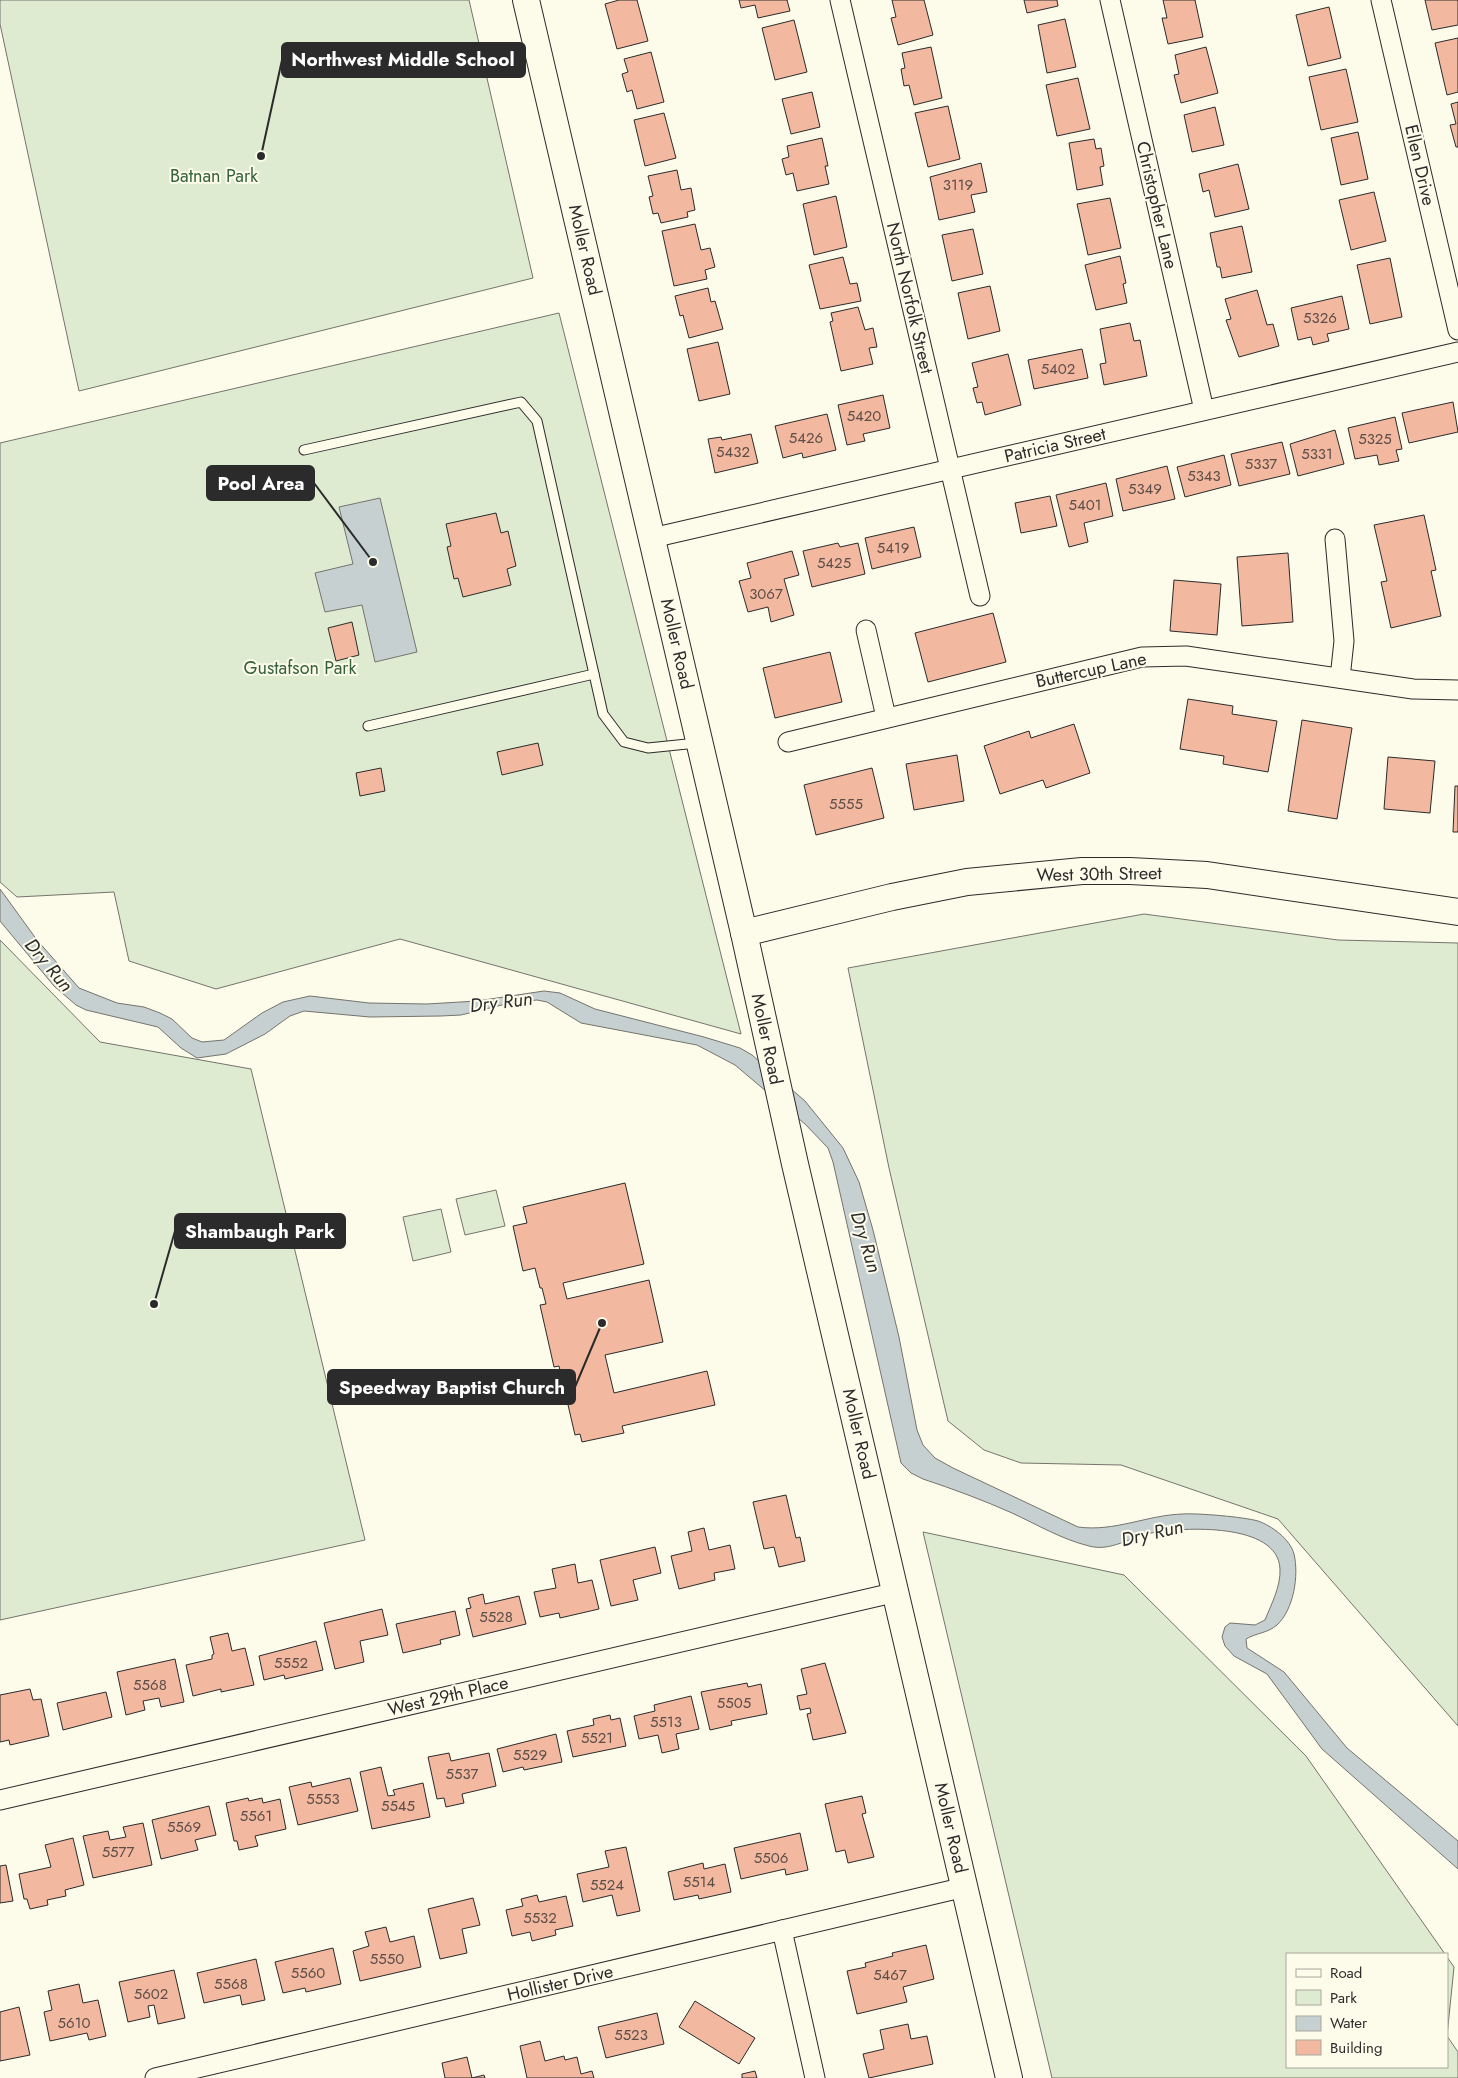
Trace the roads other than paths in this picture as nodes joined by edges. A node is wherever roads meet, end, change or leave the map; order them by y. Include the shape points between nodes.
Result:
1 (526, 0) edge
2 (840, 0) edge
3 (1110, 0) edge
4 (1381, 0) edge
5 (1458, 330) edge
6 (1458, 352) edge
7 (1204, 410) junction
8 (304, 450) dead end
9 (950, 470) junction
10 (652, 538) junction
11 (1335, 539) dead end
12 (980, 596) dead end
13 (866, 630) dead end
14 (594, 674) junction
15 (1340, 678) junction
16 (1458, 690) edge
17 (886, 717) junction
18 (368, 726) dead end
19 (788, 742) dead end
20 (700, 743) junction
21 (1458, 912) edge
22 (744, 934) junction
23 (897, 1592) junction
24 (0, 1800) edge
25 (965, 1887) junction
26 (782, 1930) junction
27 (155, 2078) edge
28 (815, 2078) edge
29 (1009, 2078) edge

1 - 10 street, Moller Road
2 - 9 street, North Norfolk Street
3 - 7 street, Christopher Lane
4 - 5 street, Ellen Drive
6 - 7 street, Patricia Street
7 - 9 street, Patricia Street
8 - 14 lane via 522,402 537,421
9 - 10 street, Patricia Street
9 - 12 street, North Norfolk Street
10 - 20 street, Moller Road
11 - 15 street via 1344,641
13 - 17 street
14 - 18 lane
14 - 20 lane via 603,714 624,742 648,748
15 - 16 street, Buttercup Lane via 1422,690
15 - 17 street, Buttercup Lane via 1186,656 1142,658
17 - 19 street, Buttercup Lane
20 - 22 street, Moller Road
21 - 22 street, West 30th Street via 1207,875 1063,872 967,882
22 - 23 street, Moller Road via 766,1042
23 - 24 street, West 29th Place
23 - 25 street, Moller Road
25 - 26 street, Hollister Drive
25 - 29 street, Moller Road
26 - 27 street, Hollister Drive
26 - 28 street

